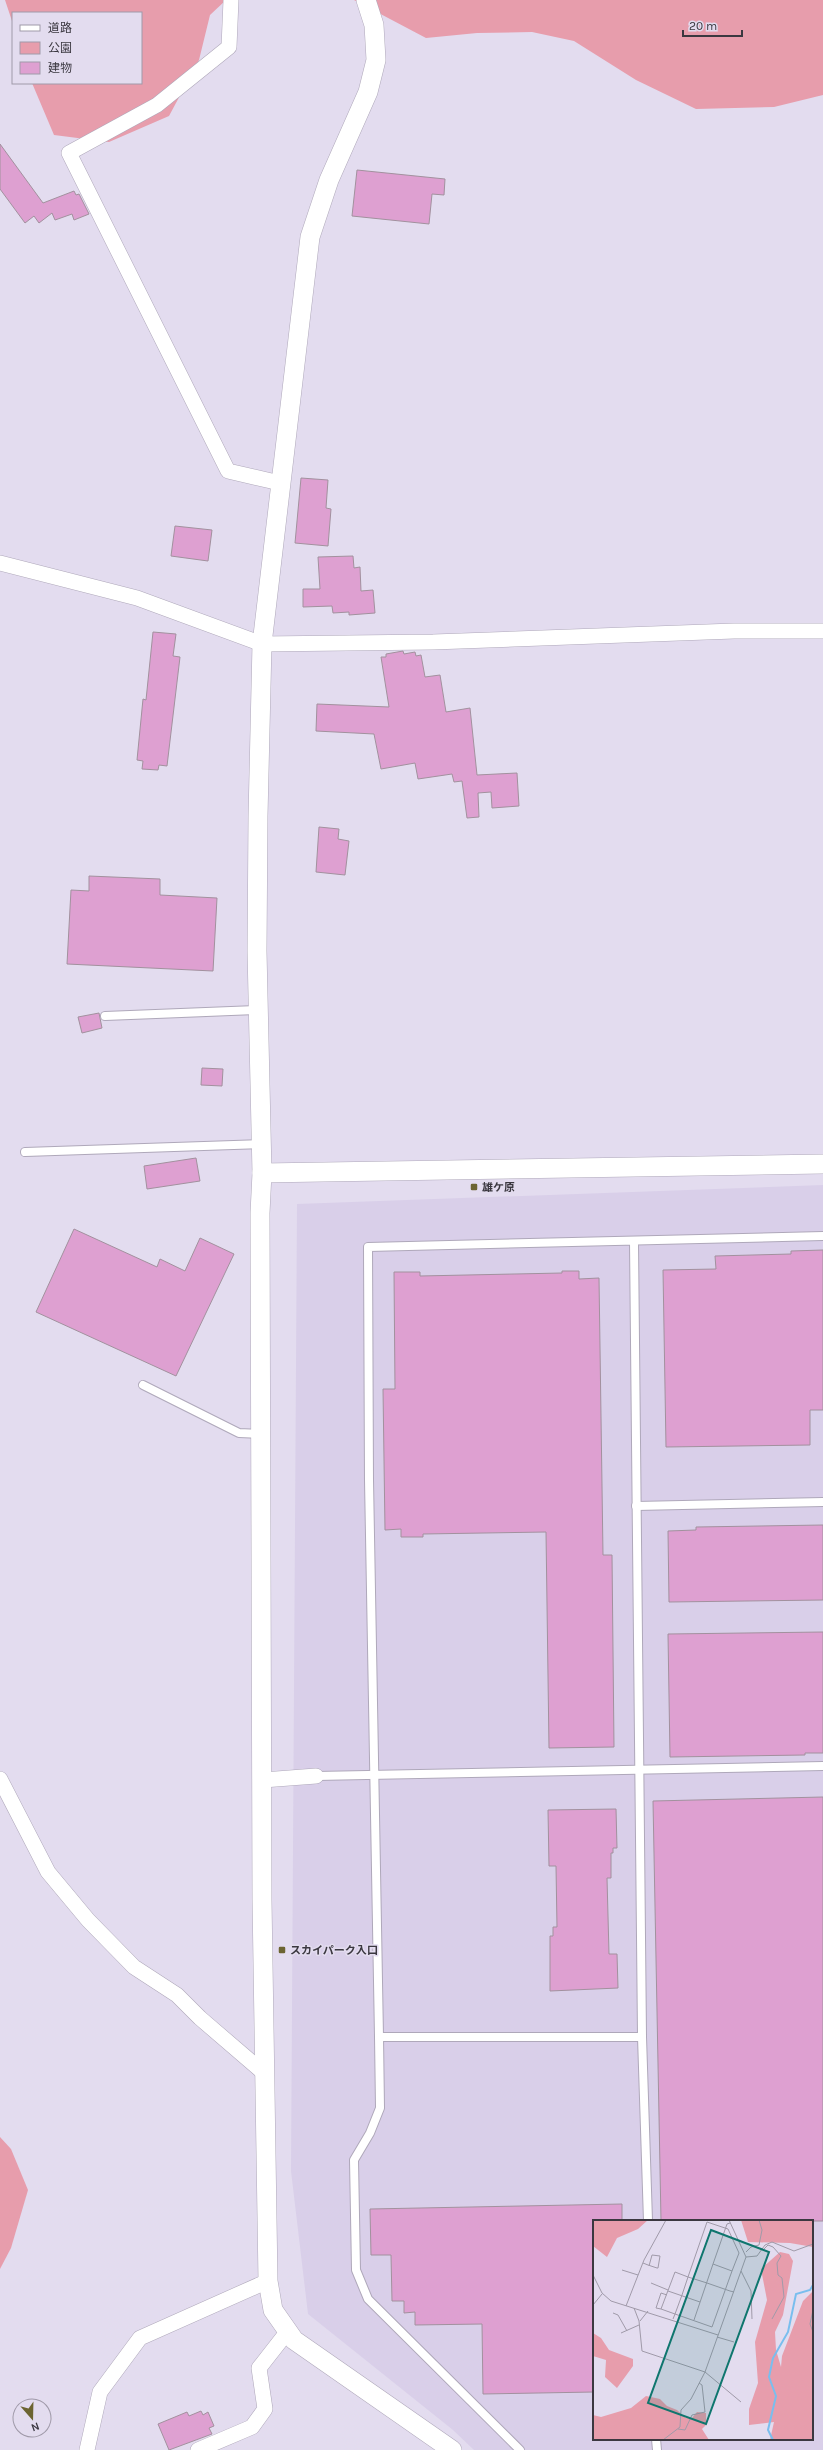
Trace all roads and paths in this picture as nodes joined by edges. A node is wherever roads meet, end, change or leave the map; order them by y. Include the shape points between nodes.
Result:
1 (231, 0) edge
2 (366, 0) edge
3 (280, 482) junction
4 (0, 563) edge
5 (823, 631) edge
6 (262, 644) junction
7 (259, 1010) junction
8 (105, 1016) dead end
9 (262, 1144) junction
10 (25, 1152) dead end
11 (823, 1164) edge
12 (262, 1173) junction
13 (823, 1236) edge
14 (634, 1242) junction
15 (142, 1384) dead end
16 (261, 1434) junction
17 (823, 1502) edge
18 (636, 1506) junction
19 (823, 1766) edge
20 (639, 1770) junction
21 (316, 1776) joint
22 (374, 1776) junction
23 (0, 1779) edge
24 (263, 1780) junction
25 (379, 2037) junction
26 (642, 2037) junction
27 (264, 2073) junction
28 (648, 2220) edge
29 (268, 2281) junction
30 (288, 2332) junction
31 (656, 2440) edge
32 (87, 2448) edge
33 (198, 2450) edge
34 (452, 2450) edge
35 (520, 2450) edge
36 (657, 2450) edge

1 - 3 street via 229,47 157,105 69,153 228,471
2 - 3 street via 374,25 376,60 368,92 329,180 310,237
3 - 6 street
4 - 6 street via 138,598
5 - 6 street via 734,631 433,642
6 - 7 street via 258,824
7 - 8 lane
7 - 9 street
9 - 10 lane
9 - 12 street
11 - 12 street
12 - 16 street
13 - 14 lane
14 - 18 lane
14 - 22 lane via 368,1247
15 - 16 lane via 239,1433
16 - 24 street
17 - 18 lane
18 - 20 lane
19 - 20 lane
20 - 22 lane
20 - 26 lane
21 - 22 lane
21 - 24 street
22 - 25 lane
23 - 27 street via 48,1872 88,1920 134,1967 177,1995
24 - 27 street
25 - 26 lane
25 - 35 lane via 380,2108 370,2133 354,2160 356,2270 368,2299
26 - 28 lane
27 - 29 street
29 - 30 street via 273,2310
29 - 32 street via 140,2338 100,2392
30 - 33 street via 259,2368 264,2409 252,2427
30 - 34 street via 294,2340
31 - 36 lane

